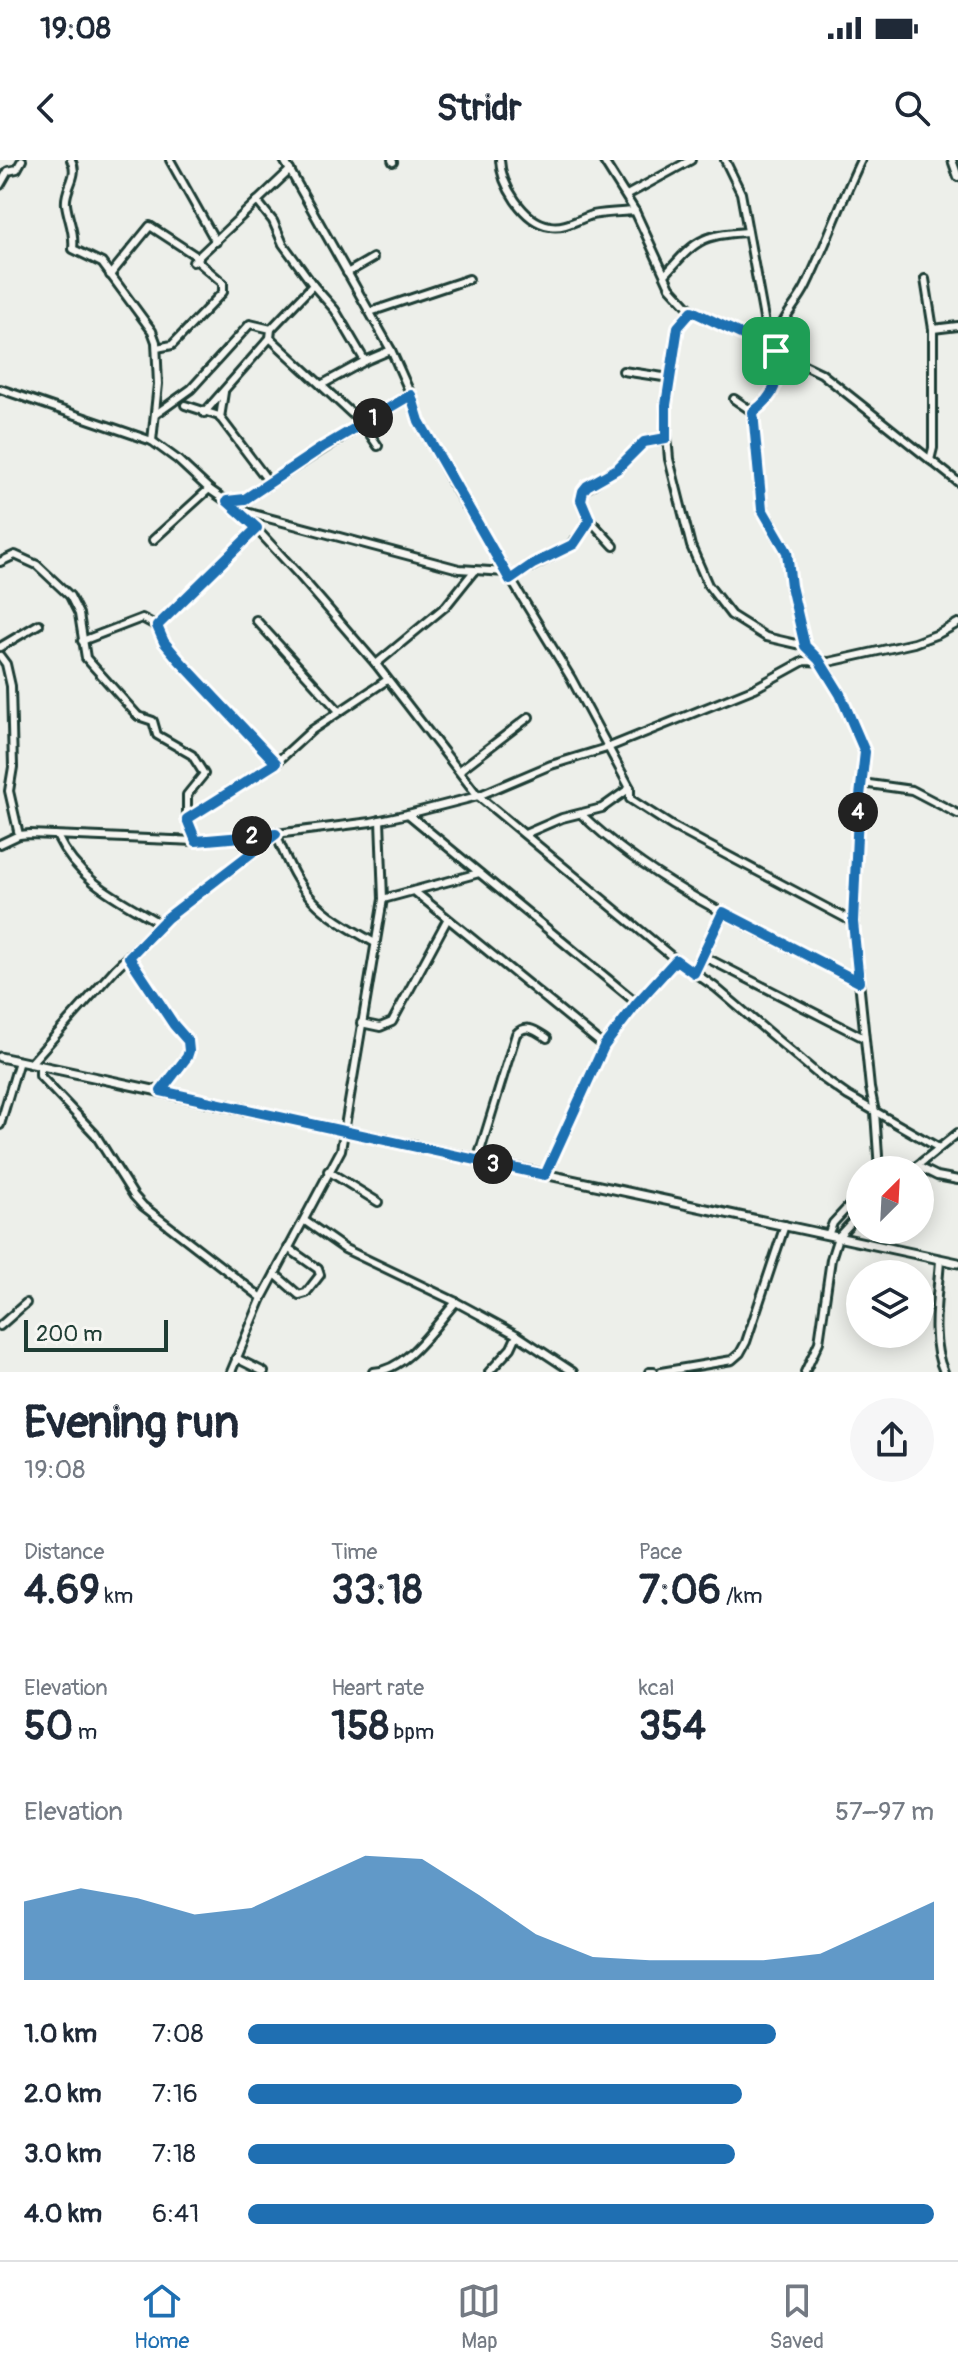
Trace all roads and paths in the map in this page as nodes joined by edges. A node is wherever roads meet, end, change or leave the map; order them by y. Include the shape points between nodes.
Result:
1 (22, 160) edge
2 (71, 160) edge
3 (170, 160) edge
4 (284, 160) edge
5 (500, 160) edge
6 (603, 160) edge
7 (691, 160) edge
8 (725, 160) edge
9 (861, 160) edge
10 (952, 160) edge
11 (296, 161) edge
12 (290, 169) junction
13 (958, 177) edge
14 (0, 185) edge
15 (627, 195) junction
16 (257, 201) junction
17 (635, 211) junction
18 (747, 232) junction
19 (216, 242) junction
20 (373, 258) dead end
21 (196, 260) junction
22 (347, 273) junction
23 (110, 275) junction
24 (665, 275) junction
25 (469, 279) dead end
26 (925, 279) dead end
27 (313, 285) junction
28 (692, 311) junction
29 (370, 312) junction
30 (958, 326) edge
31 (271, 329) junction
32 (933, 329) junction
33 (270, 338) junction
34 (765, 346) junction
35 (157, 348) junction
36 (391, 350) junction
37 (776, 351) junction
38 (365, 361) junction
39 (623, 371) dead end
40 (670, 378) junction
41 (321, 385) junction
42 (225, 388) junction
43 (0, 389) edge
44 (411, 395) junction
45 (734, 399) dead end
46 (185, 405) dead end
47 (753, 412) junction
48 (204, 413) junction
49 (156, 414) junction
50 (220, 418) junction
51 (363, 424) junction
52 (666, 438) junction
53 (152, 441) junction
54 (378, 446) dead end
55 (930, 460) junction
56 (269, 482) junction
57 (958, 482) edge
58 (209, 489) junction
59 (227, 501) junction
60 (239, 510) junction
61 (589, 519) junction
62 (257, 528) junction
63 (153, 540) dead end
64 (614, 546) dead end
65 (0, 562) edge
66 (474, 571) junction
67 (506, 572) junction
68 (510, 580) junction
69 (256, 620) dead end
70 (958, 623) edge
71 (39, 624) dead end
72 (157, 626) junction
73 (82, 641) junction
74 (805, 646) junction
75 (0, 647) edge
76 (0, 656) edge
77 (819, 660) junction
78 (376, 664) junction
79 (9, 674) junction
80 (387, 680) junction
81 (0, 681) edge
82 (339, 711) junction
83 (529, 717) dead end
84 (607, 748) junction
85 (276, 763) junction
86 (460, 770) junction
87 (862, 783) junction
88 (630, 788) junction
89 (478, 796) junction
90 (408, 814) junction
91 (581, 814) junction
92 (958, 814) edge
93 (187, 819) junction
94 (380, 820) junction
95 (276, 834) junction
96 (525, 834) junction
97 (19, 835) junction
98 (57, 836) junction
99 (196, 841) junction
100 (0, 844) edge
101 (479, 873) junction
102 (414, 891) junction
103 (383, 899) junction
104 (723, 912) junction
105 (447, 920) junction
106 (853, 922) junction
107 (161, 924) junction
108 (375, 943) junction
109 (703, 956) junction
110 (129, 957) junction
111 (676, 960) junction
112 (694, 973) junction
113 (859, 982) junction
114 (637, 1003) junction
115 (361, 1023) junction
116 (547, 1038) dead end
117 (865, 1038) junction
118 (604, 1046) junction
119 (0, 1057) edge
120 (19, 1061) junction
121 (30, 1064) junction
122 (40, 1066) junction
123 (161, 1091) junction
124 (875, 1112) junction
125 (0, 1125) edge
126 (345, 1131) junction
127 (958, 1133) edge
128 (939, 1148) junction
129 (878, 1156) edge
130 (929, 1156) edge
131 (477, 1161) junction
132 (328, 1171) junction
133 (545, 1175) junction
134 (934, 1175) edge
135 (958, 1180) edge
136 (378, 1202) dead end
137 (846, 1209) edge
138 (305, 1221) junction
139 (785, 1225) junction
140 (846, 1228) edge
141 (828, 1235) junction
142 (838, 1237) junction
143 (288, 1248) junction
144 (940, 1260) junction
145 (958, 1263) edge
146 (275, 1274) junction
147 (262, 1298) junction
148 (456, 1302) junction
149 (26, 1303) dead end
150 (0, 1326) edge
151 (517, 1335) junction
152 (236, 1358) junction
153 (231, 1372) edge
154 (264, 1372) edge
155 (373, 1372) edge
156 (489, 1372) edge
157 (573, 1372) edge
158 (661, 1372) edge
159 (805, 1372) edge
160 (944, 1372) edge

1 - 14 street
2 - 23 street via 73,183 65,202 75,234 73,249 102,263
3 - 19 street
4 - 12 street
5 - 17 street via 510,194 549,227
6 - 15 street
7 - 15 street
8 - 18 street via 741,193
9 - 37 street via 807,285 785,319
10 - 13 street
11 - 12 street
12 - 16 street
12 - 22 street
15 - 17 street
16 - 19 street
16 - 27 street
17 - 24 street
18 - 24 street via 699,240
18 - 34 street
19 - 21 street
20 - 22 street
21 - 23 street via 150,226
21 - 35 street via 223,283 223,292 172,345
22 - 29 street
23 - 35 street via 142,315
24 - 28 street
25 - 29 street
26 - 32 street
27 - 31 street
27 - 38 street via 335,310
28 - 34 street
28 - 40 street via 678,327
29 - 36 street
30 - 32 street
31 - 33 street
31 - 49 street via 250,324 191,389
32 - 55 street
33 - 41 street
33 - 42 street
34 - 37 street
35 - 49 street
36 - 38 street
36 - 44 street
37 - 47 street via 775,390
37 - 55 street via 841,387
38 - 41 street
39 - 40 street
40 - 52 street
41 - 51 street
42 - 48 street
42 - 50 street
43 - 53 street
44 - 51 street
44 - 67 street via 419,421
45 - 47 street
46 - 48 street
47 - 74 street via 762,509 787,552
48 - 50 street
49 - 53 street
50 - 56 street
51 - 54 street
51 - 56 street
52 - 61 street via 644,442 623,464 583,491
52 - 74 street via 686,529 712,592 746,626
53 - 58 street
55 - 57 street
56 - 59 street via 245,499
58 - 59 street
58 - 63 street
59 - 60 street
60 - 62 street
60 - 66 street
61 - 64 street
61 - 68 street via 574,544
62 - 72 street
62 - 78 street
65 - 73 street via 15,555 63,587 79,614
66 - 67 street
66 - 78 street via 446,606
67 - 68 street
68 - 84 street
69 - 82 street
70 - 77 street via 914,643
71 - 75 street
72 - 73 street via 142,618
72 - 85 street via 179,660
73 - 93 street via 86,658 138,716 153,721 157,735 192,755 202,769 204,774 187,795
74 - 77 street
76 - 79 street
77 - 84 street via 804,661 755,688
77 - 87 street via 865,752
78 - 80 street
79 - 81 street
79 - 97 street via 14,734 9,791
80 - 82 street
80 - 86 street
82 - 85 street
83 - 86 street
84 - 88 street
84 - 89 street
85 - 93 street
86 - 89 street
87 - 92 street via 912,790
87 - 106 street
88 - 91 street via 602,808
88 - 106 street via 630,799 646,811
89 - 90 street
89 - 96 street
90 - 94 street
90 - 101 street
91 - 96 street
91 - 104 street via 635,860
93 - 99 street
94 - 95 street
94 - 103 street
95 - 99 street
95 - 107 street
95 - 108 street via 291,872 313,901 332,919
96 - 111 street
97 - 98 street
97 - 100 street
98 - 99 street
98 - 107 street via 81,872
101 - 102 street
101 - 114 street
102 - 103 street
102 - 105 street
103 - 108 street
104 - 109 street
104 - 113 street
105 - 115 street via 392,1022 380,1027
105 - 118 street
106 - 113 street
107 - 110 street
108 - 115 street
109 - 112 street
109 - 117 street
110 - 121 street
110 - 123 street via 188,1041 187,1057
111 - 112 street
111 - 114 street
112 - 124 street via 821,1077
113 - 117 street
114 - 118 street
115 - 126 street
116 - 131 street via 530,1027 516,1034
117 - 124 street
118 - 133 street
119 - 120 main road
120 - 121 main road
120 - 125 street
121 - 122 main road
122 - 123 main road
122 - 147 street via 40,1076 95,1134 143,1206
123 - 126 main road
124 - 128 street
124 - 129 street
126 - 131 main road
126 - 132 street
127 - 128 street
128 - 130 street
131 - 133 main road
132 - 136 street
132 - 138 street
133 - 139 main road
134 - 135 street
137 - 141 street
138 - 143 street
138 - 148 street via 345,1249
139 - 141 main road
139 - 158 street via 740,1353 732,1360
140 - 142 street
141 - 142 main road
142 - 144 main road
142 - 159 street via 819,1342
143 - 146 street
143 - 146 street via 320,1275 299,1295
144 - 145 main road
144 - 160 street via 937,1340
146 - 147 street
147 - 152 street
148 - 151 street
148 - 155 street via 404,1360
149 - 150 street
151 - 156 street
151 - 157 street
152 - 153 street
152 - 154 street

